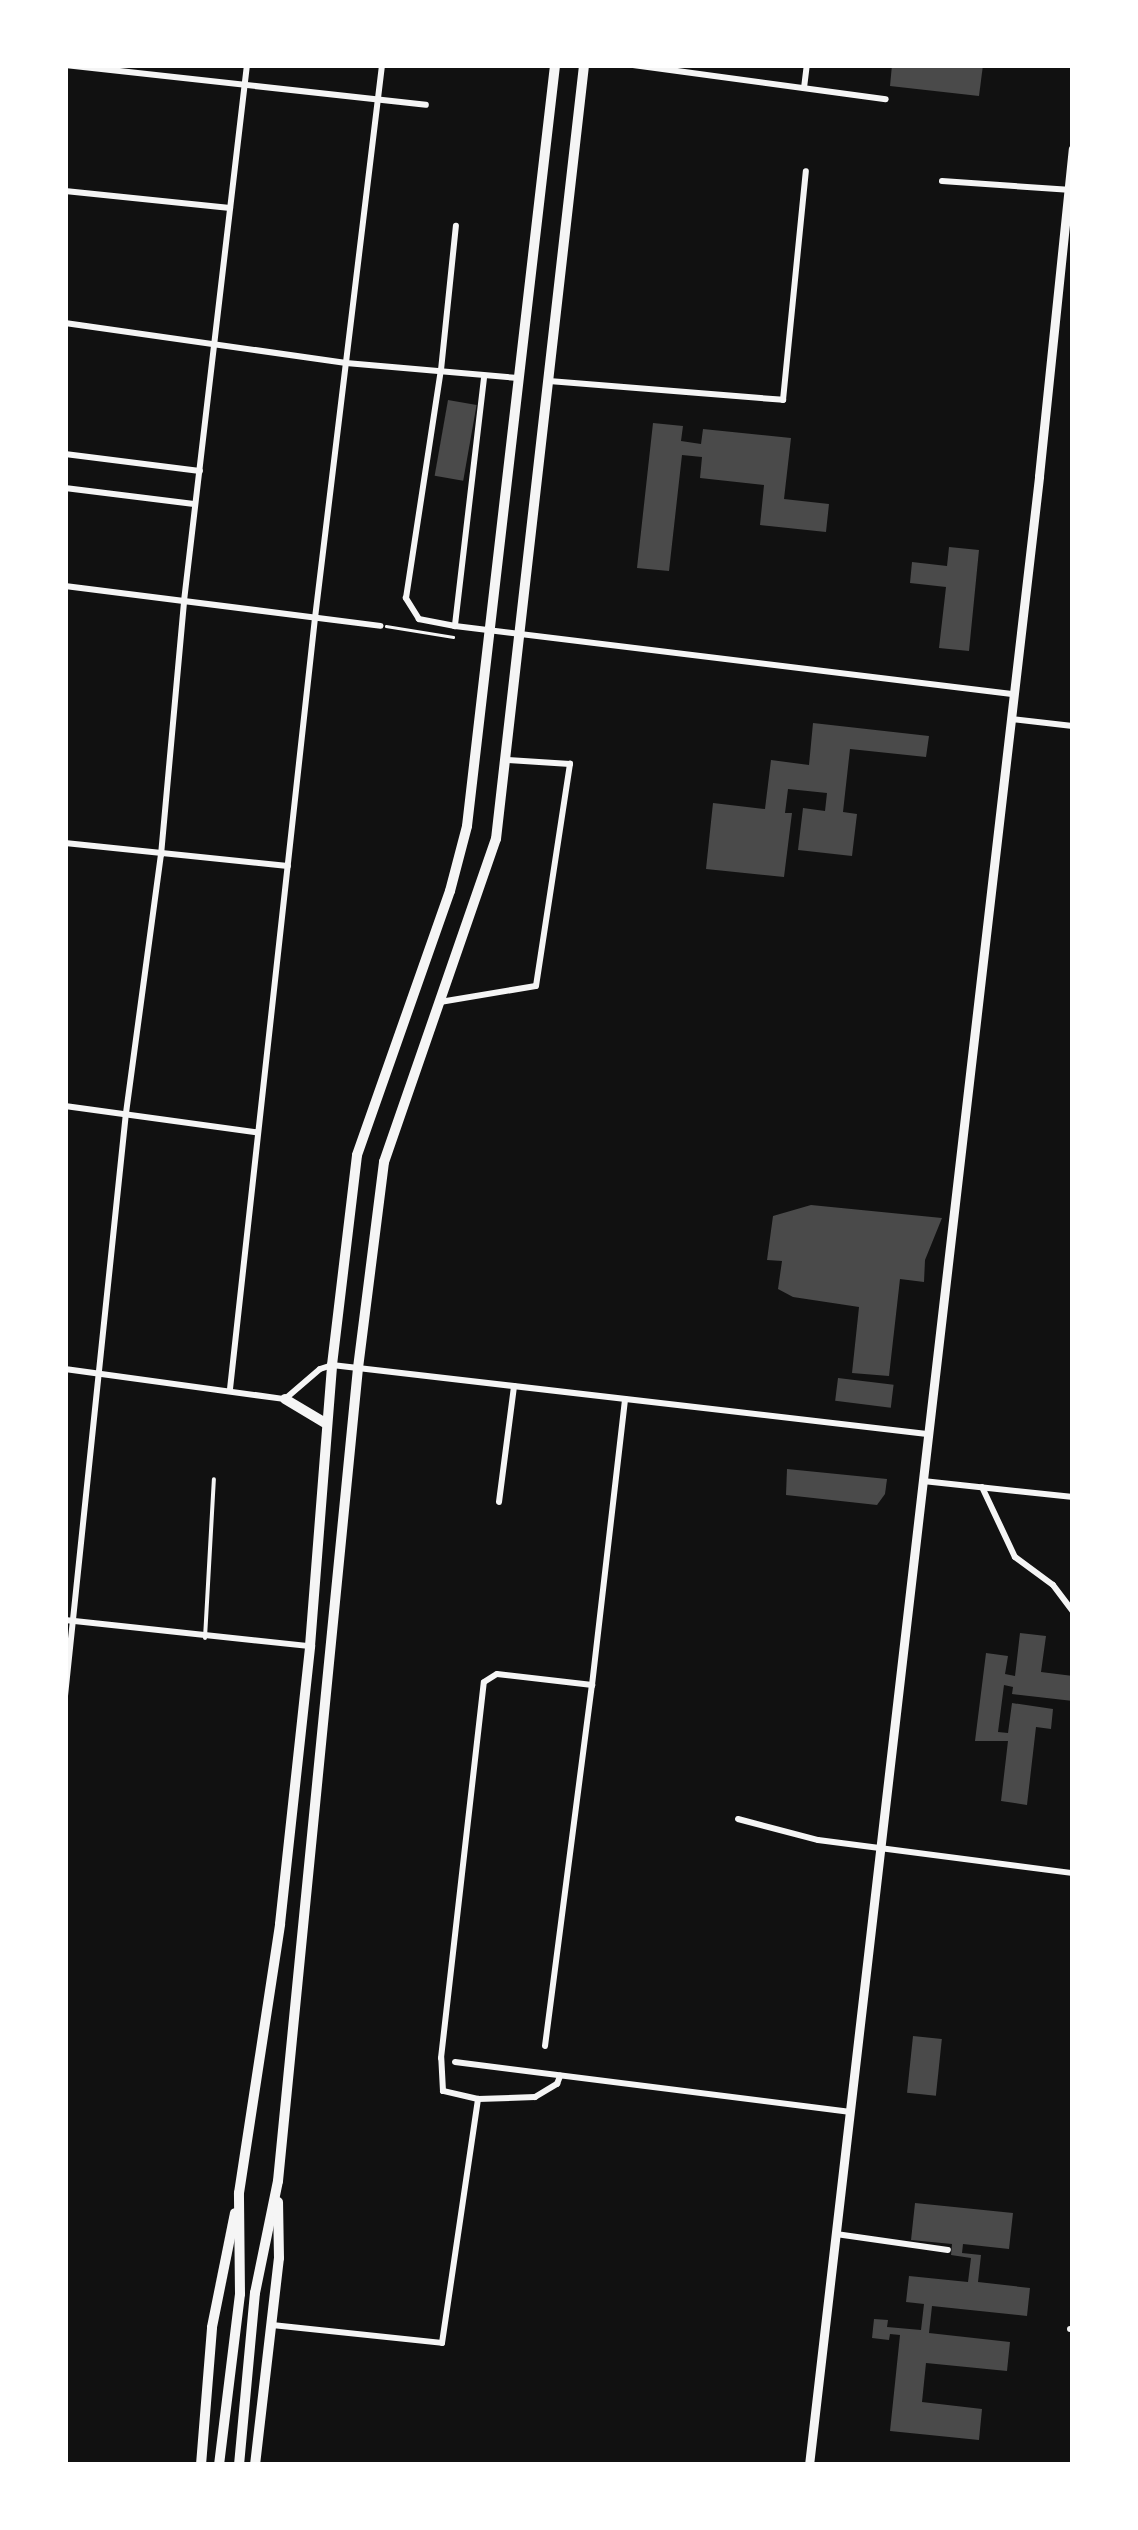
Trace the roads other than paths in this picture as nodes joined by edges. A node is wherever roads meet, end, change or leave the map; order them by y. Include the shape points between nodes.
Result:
1 (65, 65) edge
2 (247, 65) edge
3 (382, 65) edge
4 (555, 65) edge
5 (584, 65) edge
6 (634, 65) edge
7 (807, 65) edge
8 (244, 86) junction
9 (804, 88) junction
10 (886, 99) dead end
11 (378, 100) junction
12 (426, 104) dead end
13 (1073, 149) edge
14 (806, 171) dead end
15 (942, 182) dead end
16 (1071, 190) edge
17 (65, 191) edge
18 (230, 208) junction
19 (456, 226) dead end
20 (65, 323) edge
21 (213, 344) junction
22 (346, 363) junction
23 (441, 370) junction
24 (484, 378) junction
25 (518, 378) junction
26 (549, 381) junction
27 (65, 454) edge
28 (200, 472) junction
29 (65, 488) edge
30 (194, 504) junction
31 (65, 586) edge
32 (184, 601) junction
33 (314, 618) junction
34 (380, 626) road end
35 (454, 626) junction
36 (488, 632) junction
37 (521, 634) junction
38 (1012, 694) junction
39 (1010, 719) junction
40 (1073, 726) edge
41 (504, 760) junction
42 (65, 843) edge
43 (162, 856) junction
44 (288, 866) junction
45 (440, 1002) junction
46 (65, 1106) edge
47 (126, 1112) junction
48 (256, 1132) junction
49 (332, 1365) junction
50 (358, 1368) junction
51 (65, 1369) edge
52 (100, 1372) junction
53 (514, 1386) junction
54 (230, 1389) junction
55 (285, 1399) junction
56 (625, 1399) junction
57 (328, 1424) junction
58 (927, 1434) junction
59 (214, 1479) dead end
60 (922, 1481) junction
61 (982, 1487) junction
62 (1073, 1497) edge
63 (498, 1502) dead end
64 (1073, 1612) edge
65 (69, 1620) edge
66 (205, 1638) junction
67 (310, 1646) junction
68 (592, 1685) junction
69 (65, 1696) edge
70 (738, 1820) dead end
71 (880, 1848) junction
72 (1073, 1872) edge
73 (545, 2046) dead end
74 (455, 2062) dead end
75 (559, 2080) junction
76 (478, 2099) junction
77 (849, 2112) junction
78 (278, 2181) junction
79 (239, 2193) junction
80 (836, 2234) junction
81 (948, 2250) dead end
82 (272, 2325) junction
83 (200, 2465) edge
84 (219, 2465) edge
85 (239, 2465) edge
86 (255, 2465) edge
87 (810, 2465) edge

1 - 8 street
2 - 8 street
3 - 11 street
4 - 25 main road
5 - 26 main road
6 - 9 street
7 - 9 street
8 - 11 street
8 - 18 street
9 - 10 street
11 - 12 street
11 - 22 street
13 - 16 main road
14 - 26 street via 783,400
15 - 16 street
16 - 38 main road
17 - 18 street
18 - 21 street
19 - 23 street
20 - 21 street
21 - 22 street
21 - 28 street
22 - 23 street
22 - 33 street
23 - 24 street
23 - 35 street via 406,598 419,619
24 - 25 street
24 - 35 street
25 - 36 main road
26 - 37 main road
27 - 28 street
28 - 30 street
29 - 30 street
30 - 32 street
31 - 32 street
32 - 33 street
32 - 43 street
33 - 34 street
33 - 44 street
35 - 36 street
36 - 37 street
36 - 49 main road via 466,826 450,891 357,1156
37 - 38 street
37 - 41 main road
38 - 39 main road
39 - 40 street
39 - 58 main road
41 - 45 main road via 496,839
41 - 45 street via 570,764 536,986
42 - 43 street
43 - 44 street
43 - 47 street
44 - 48 street
45 - 50 main road via 384,1162
46 - 47 street
47 - 48 street
47 - 52 street
48 - 54 street
49 - 50 street
49 - 55 street
49 - 57 main road
50 - 53 street
50 - 78 main road
51 - 52 street
52 - 54 street
52 - 65 street
53 - 56 street
53 - 63 street
54 - 55 street
55 - 57 main road
56 - 58 street
56 - 68 street
57 - 67 main road
58 - 60 main road
59 - 66 lane
60 - 61 street
60 - 71 main road
61 - 62 street
61 - 64 street via 1015,1556 1053,1585
65 - 66 street
65 - 69 street
66 - 67 street
67 - 79 main road via 280,1924
68 - 73 street
68 - 76 street via 497,1674 484,1682 440,2058 443,2091
70 - 71 street
71 - 72 street
71 - 77 main road
74 - 75 street
75 - 76 street via 524,2100
75 - 77 street
76 - 82 street via 442,2343
77 - 80 main road
78 - 82 main road
78 - 85 main road via 254,2293
79 - 83 main road via 212,2326
79 - 84 main road via 240,2294
80 - 81 street
80 - 87 main road
82 - 86 main road

